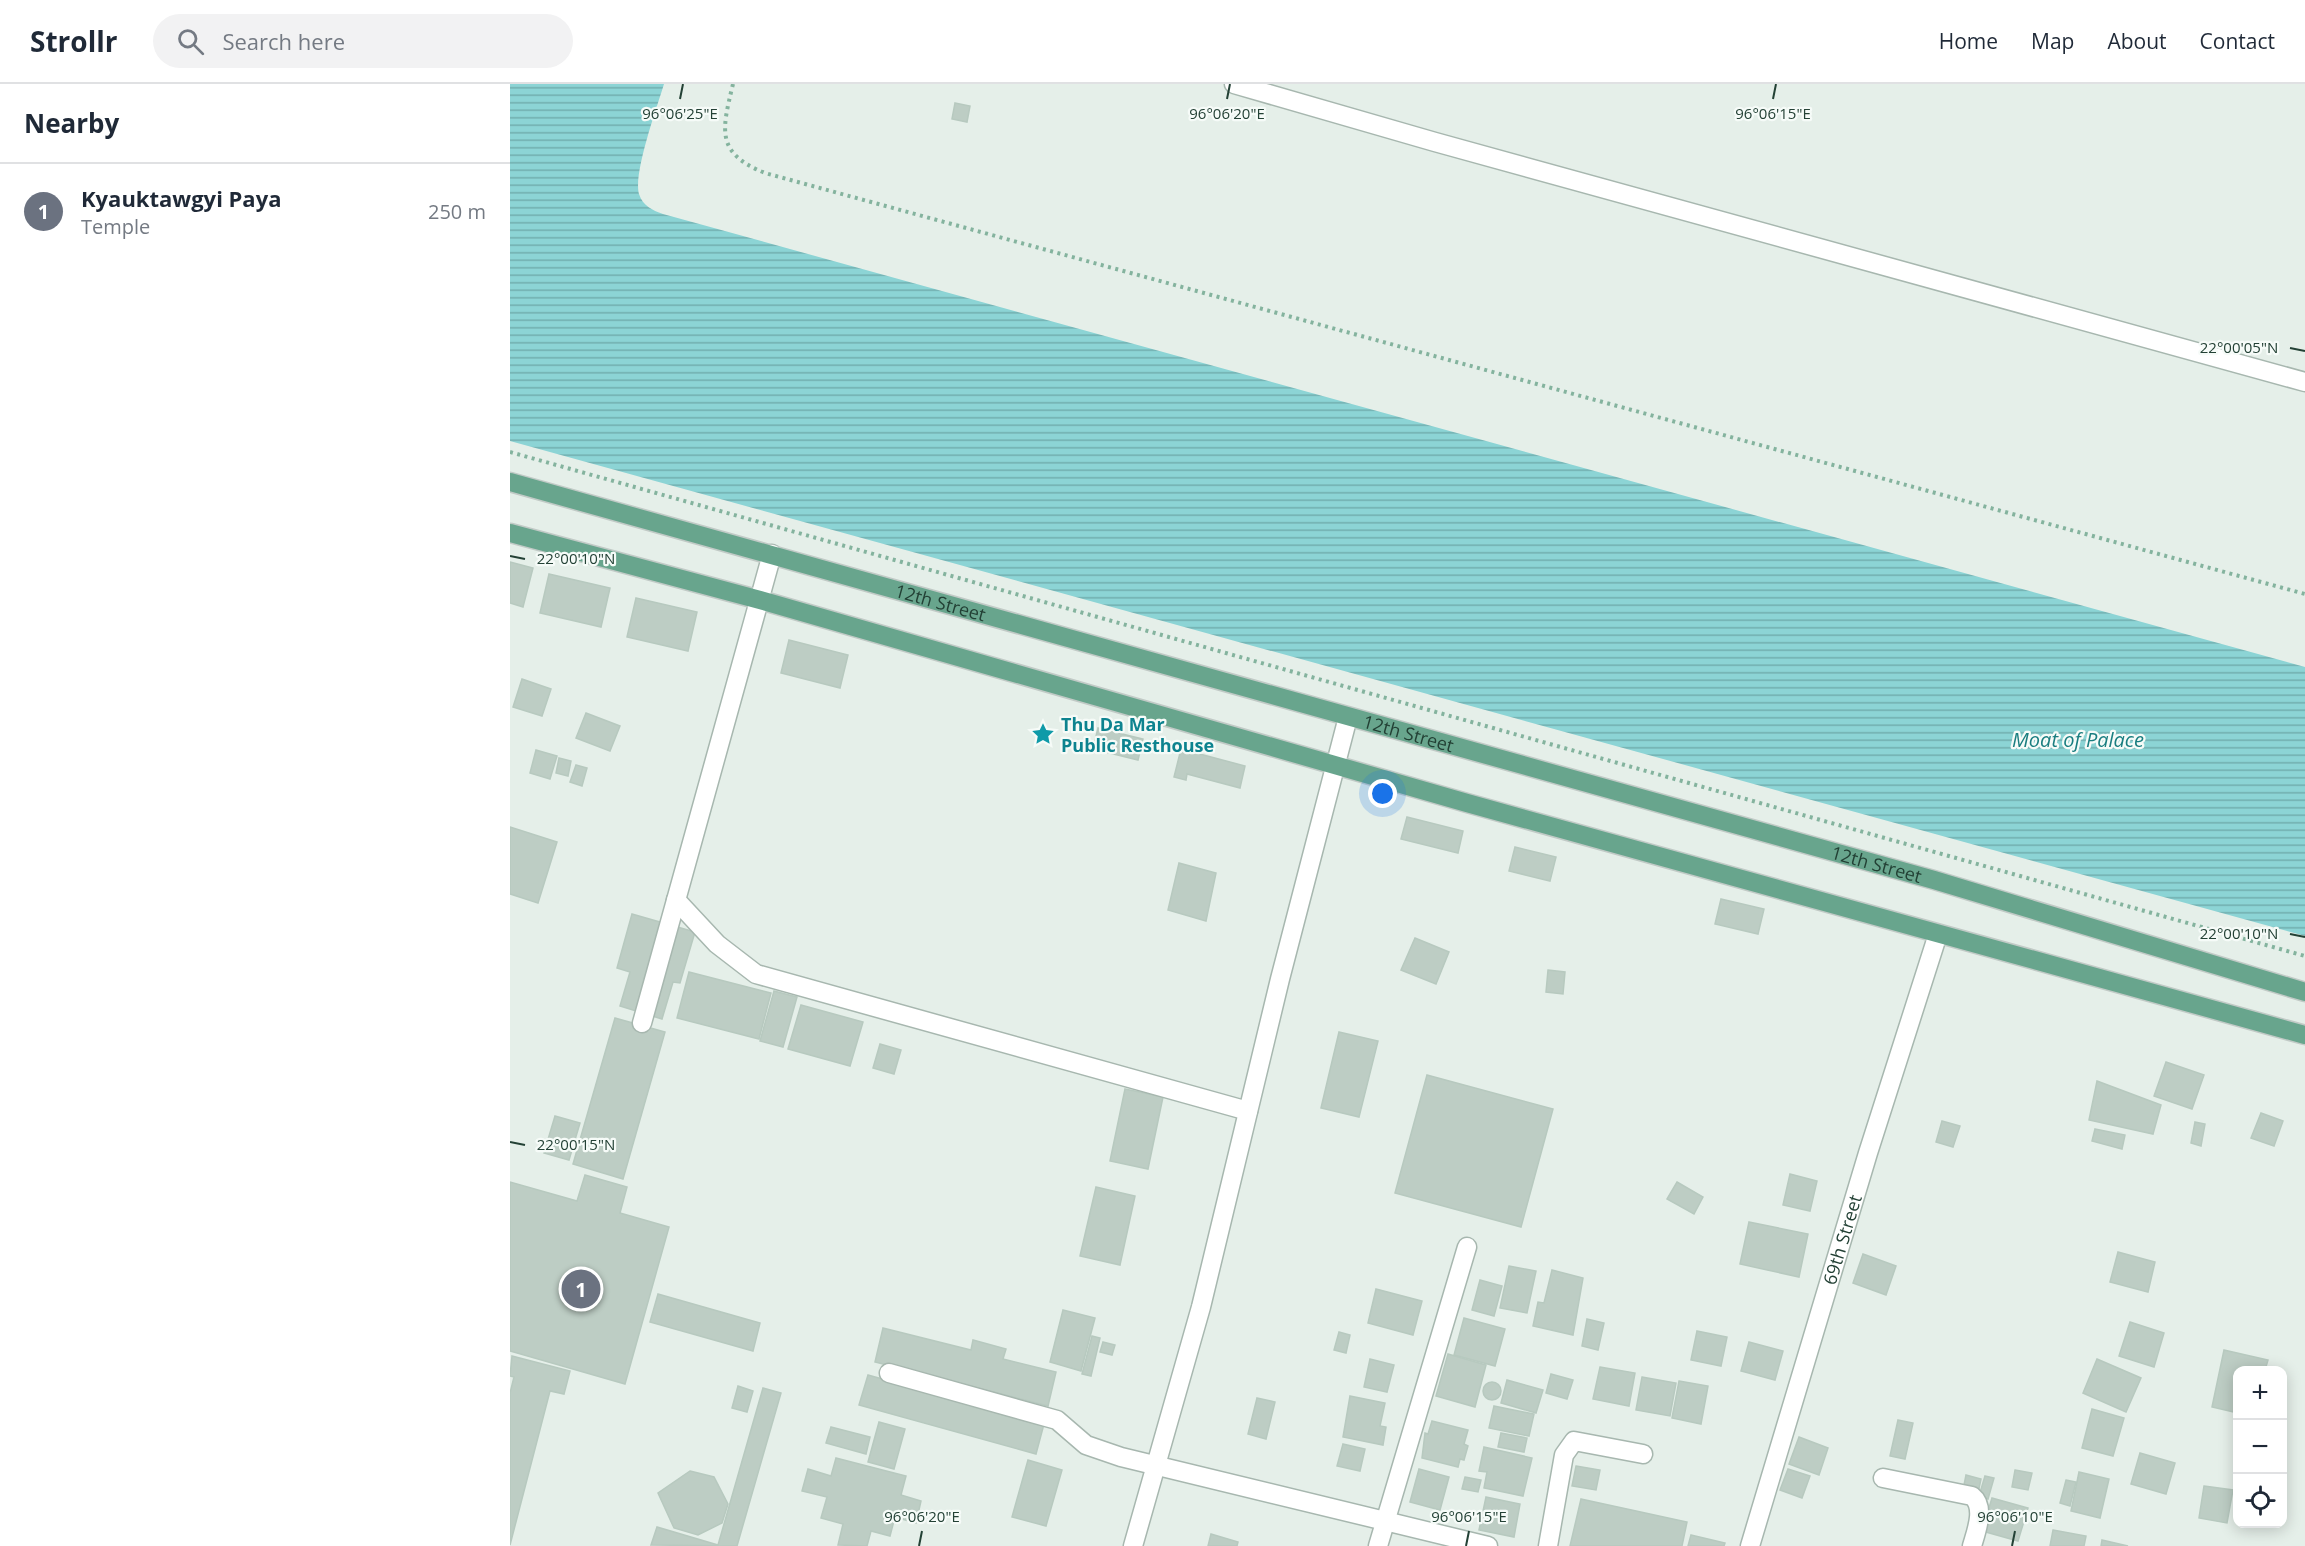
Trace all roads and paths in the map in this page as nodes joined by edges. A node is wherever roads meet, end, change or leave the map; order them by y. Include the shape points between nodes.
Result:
1 (733, 84) edge
2 (1234, 84) edge
3 (2305, 382) edge
4 (510, 452) edge
5 (510, 482) edge
6 (510, 533) edge
7 (772, 554) junction
8 (2305, 594) edge
9 (760, 600) junction
10 (1348, 717) junction
11 (1335, 766) junction
12 (676, 900) junction
13 (1938, 934) junction
14 (2305, 956) edge
15 (2305, 992) edge
16 (642, 1023) dead end
17 (2305, 1035) edge
18 (1248, 1112) junction
19 (1467, 1247) dead end
20 (889, 1373) dead end
21 (1643, 1454) dead end
22 (1156, 1466) junction
23 (1883, 1478) dead end
24 (1384, 1521) junction
25 (1133, 1546) edge
26 (1378, 1546) edge
27 (1488, 1546) edge
28 (1548, 1546) edge
29 (1750, 1546) edge
30 (1972, 1546) edge

1 - 8 path via 723,122 725,139 738,160 765,173
2 - 3 street
4 - 14 path
5 - 7 main road, 12th Street
6 - 9 main road
7 - 9 street
7 - 10 main road, 12th Street
9 - 11 main road
9 - 12 street
10 - 11 street
10 - 15 main road, 12th Street via 1934,880
11 - 13 main road
11 - 18 street
12 - 16 street
12 - 18 street via 717,944 756,974
13 - 17 main road
13 - 29 street, 69th Street
18 - 22 street via 1201,1307
19 - 24 street
20 - 22 street via 1057,1420 1086,1445
21 - 28 street via 1574,1441 1564,1455
22 - 24 street
22 - 25 street
23 - 30 street via 1972,1496 1979,1514
24 - 26 street
24 - 27 street

